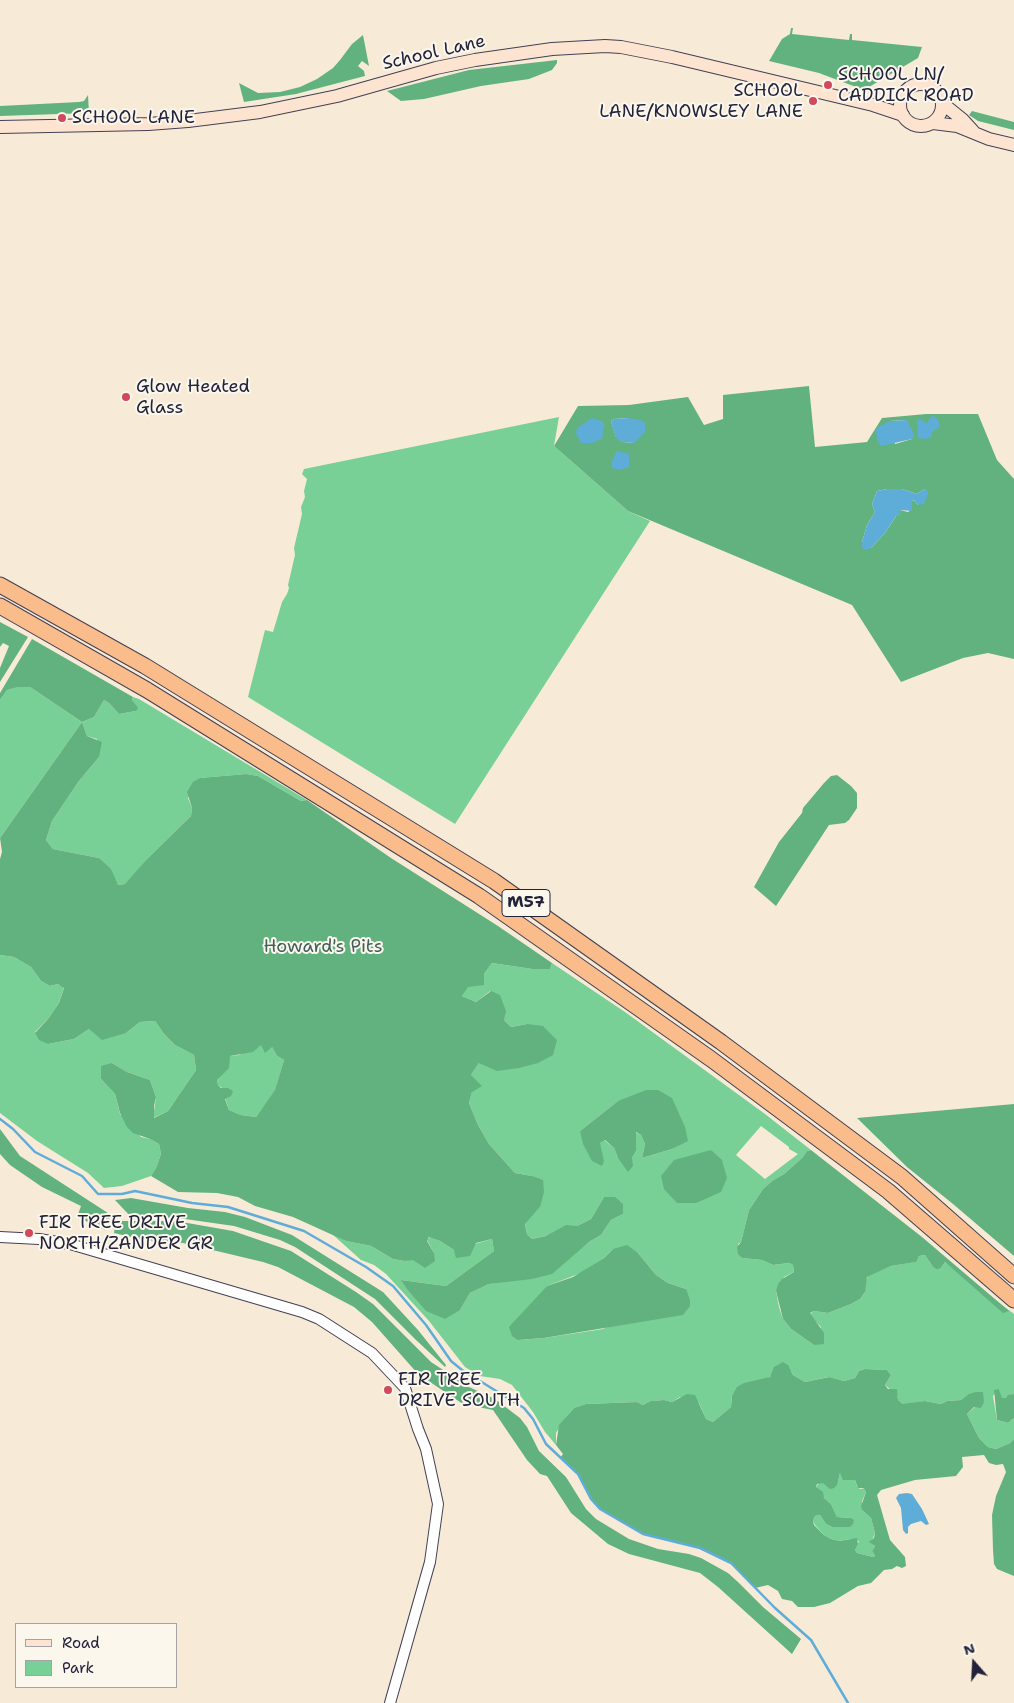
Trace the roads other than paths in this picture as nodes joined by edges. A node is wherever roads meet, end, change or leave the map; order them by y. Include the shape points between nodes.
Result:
1 (903, 96) junction
2 (942, 104) junction
3 (872, 105) junction
4 (903, 115) junction
5 (933, 123) junction
6 (0, 128) edge
7 (974, 133) junction
8 (1014, 145) edge
9 (0, 585) edge
10 (5, 609) edge
11 (0, 1238) edge
12 (1014, 1276) edge
13 (1014, 1300) edge
14 (390, 1703) edge

1 - 2 main road via 912,86 925,84 937,91
1 - 3 main road, School Lane
1 - 4 main road via 900,105
2 - 5 main road via 939,118
2 - 7 main road
3 - 4 main road, School Lane
3 - 6 main road, School Lane via 641,51 587,47 475,60 337,96 260,112 148,124
4 - 5 main road via 908,122 920,126
5 - 7 main road via 949,124
7 - 8 main road
9 - 12 highway, M57 via 145,666 494,881 721,1042 902,1177
10 - 13 highway, M57 via 147,690 479,896 710,1059 888,1191
11 - 14 street via 70,1244 285,1306 319,1320 372,1353 404,1388 426,1449 438,1504 430,1562

